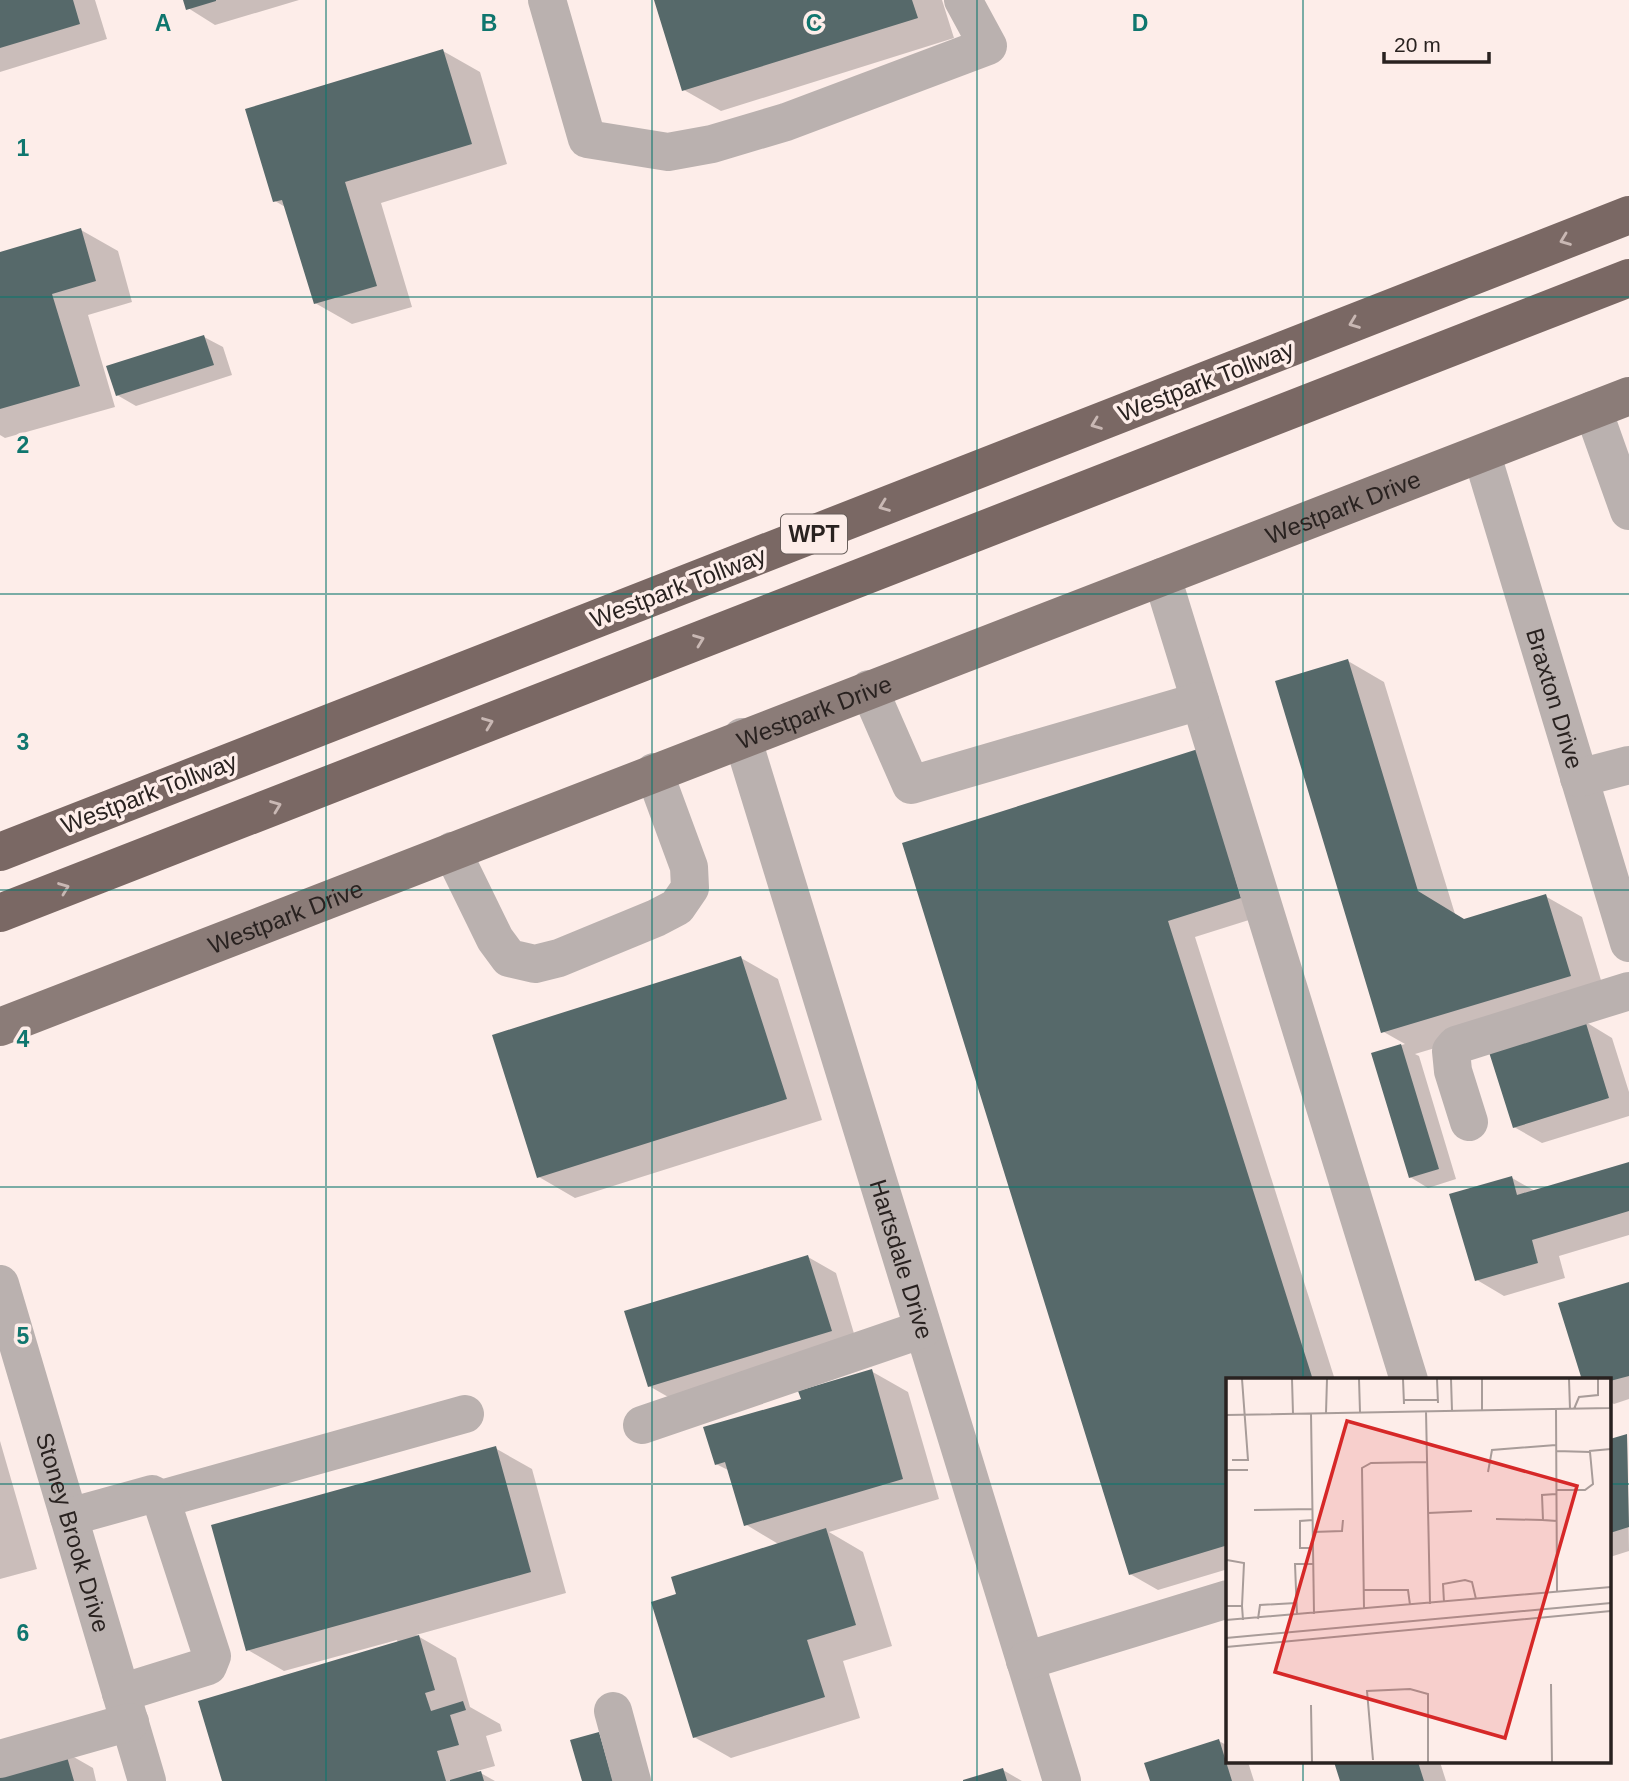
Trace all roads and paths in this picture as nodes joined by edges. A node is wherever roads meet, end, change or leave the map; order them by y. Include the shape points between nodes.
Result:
1 (547, 0) edge
2 (963, 0) edge
3 (1629, 215) edge
4 (1629, 278) edge
5 (1629, 396) edge
6 (1593, 410) junction
7 (1482, 454) junction
8 (1627, 497) edge
9 (1161, 577) junction
10 (869, 689) junction
11 (1200, 701) junction
12 (742, 737) junction
13 (1629, 765) edge
14 (654, 772) junction
15 (1580, 779) junction
16 (0, 852) edge
17 (452, 852) junction
18 (1620, 879) edge
19 (0, 913) edge
20 (1629, 943) edge
21 (1629, 991) edge
22 (0, 1027) edge
23 (1469, 1122) dead end
24 (0, 1284) edge
25 (923, 1329) junction
26 (1408, 1378) edge
27 (465, 1414) dead end
28 (642, 1425) dead end
29 (161, 1499) junction
30 (69, 1517) junction
31 (1226, 1600) edge
32 (1025, 1661) junction
33 (125, 1707) junction
34 (613, 1711) dead end
35 (0, 1759) edge
36 (147, 1781) edge
37 (632, 1781) edge
38 (1062, 1781) edge

1 - 2 street via 587,139 668,152 786,122 988,46
3 -> 16 highway, Westpark Tollway / WPT
19 -> 4 highway, WPT
5 - 6 main road, Westpark Drive
6 - 7 main road, Westpark Drive
6 - 8 street
7 - 9 main road, Westpark Drive
7 - 15 street, Braxton Drive
9 - 10 main road, Westpark Drive
9 - 11 street
10 - 11 street via 911,785
10 - 12 main road, Westpark Drive
11 - 26 street
12 - 14 main road, Westpark Drive
12 - 25 street, Hartsdale Drive
13 - 15 street
14 - 17 main road, Westpark Drive
14 - 17 street via 689,867 690,888 677,907 559,958 535,964 509,958
15 - 18 street, Braxton Drive
17 - 22 main road, Westpark Drive
18 - 20 street, Braxton Drive
21 - 23 street via 1456,1045 1451,1051 1453,1071
24 - 30 street, Stoney Brook Drive
25 - 28 street
25 - 32 street, Hartsdale Drive
27 - 29 street
29 - 30 street via 152,1494
29 - 33 street via 212,1656 208,1666
30 - 33 street, Stoney Brook Drive
31 - 32 street
32 - 38 street, Hartsdale Drive
33 - 35 street
33 - 36 street, Stoney Brook Drive
34 - 37 street

